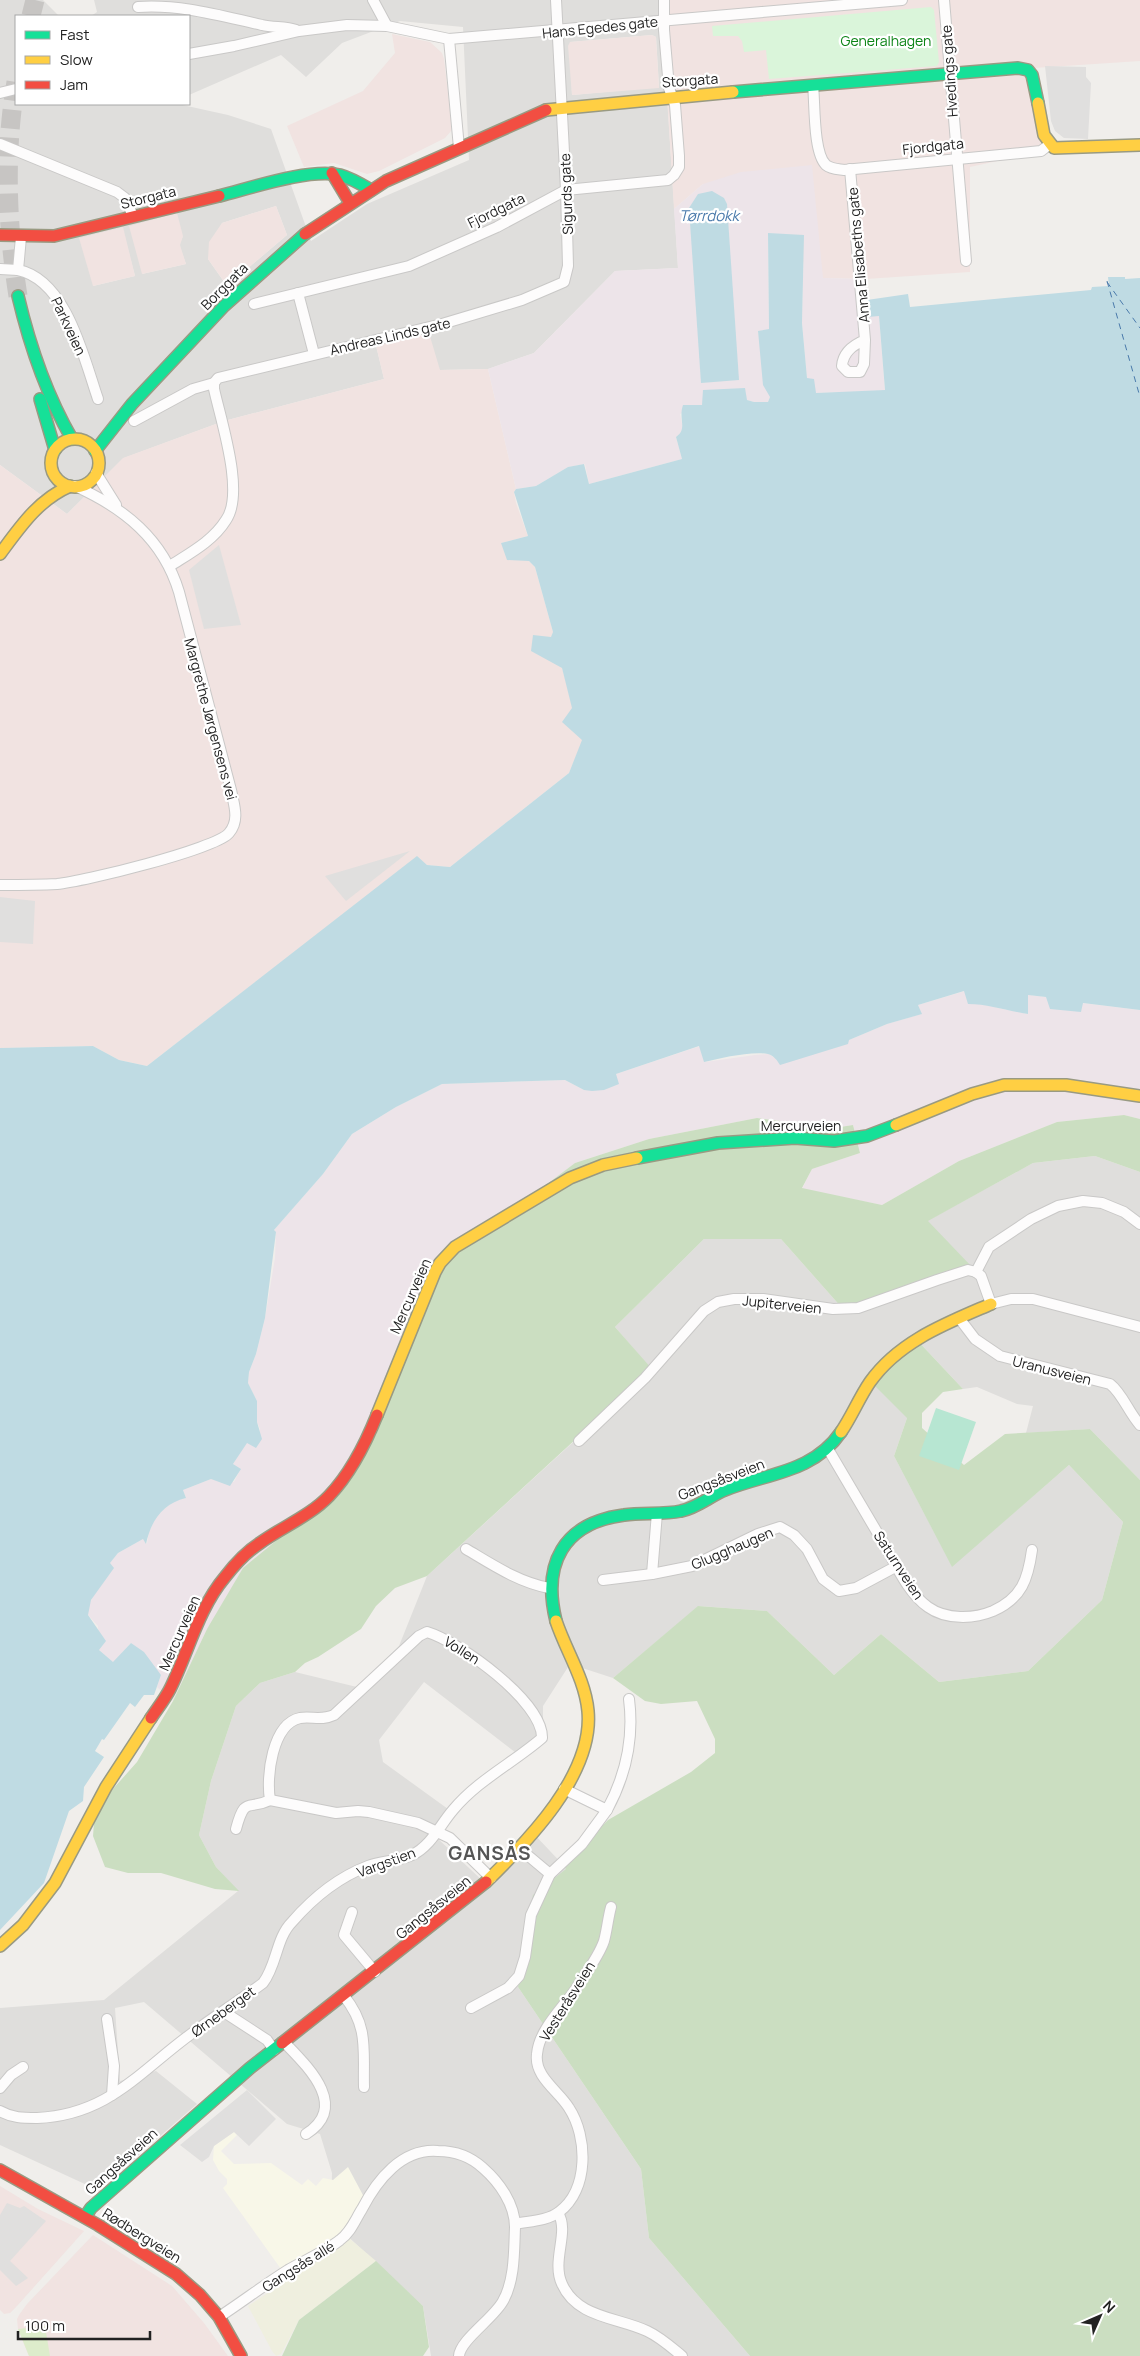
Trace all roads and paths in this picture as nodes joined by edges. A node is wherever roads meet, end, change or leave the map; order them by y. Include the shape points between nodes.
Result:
1 (373, 0) edge
2 (556, 0) edge
3 (664, 0) edge
4 (902, 0) edge
5 (944, 0) edge
6 (806, 4) edge
7 (138, 7) dead end
8 (665, 20) junction
9 (387, 26) junction
10 (299, 31) junction
11 (557, 31) junction
12 (449, 39) junction
13 (190, 54) edge
14 (949, 73) junction
15 (813, 85) junction
16 (15, 89) edge
17 (0, 93) edge
18 (672, 96) junction
19 (562, 105) junction
20 (0, 144) edge
21 (1050, 144) junction
22 (1140, 145) edge
23 (458, 148) junction
24 (956, 159) junction
25 (850, 169) junction
26 (332, 173) junction
27 (371, 190) junction
28 (566, 190) junction
29 (350, 203) junction
30 (133, 216) junction
31 (0, 236) edge
32 (21, 237) junction
33 (966, 261) dead end
34 (0, 270) edge
35 (18, 270) junction
36 (564, 282) joint
37 (298, 293) junction
38 (18, 296) tunnel mouth
39 (254, 304) dead end
40 (865, 340) dead end
41 (30, 349) junction
42 (314, 354) junction
43 (214, 383) junction
44 (98, 399) dead end
45 (132, 404) junction
46 (134, 421) dead end
47 (77, 439) junction
48 (55, 450) junction
49 (96, 451) junction
50 (52, 467) junction
51 (96, 473) junction
52 (45, 480) dead end
53 (73, 486) junction
54 (34, 495) dead end
55 (118, 508) junction
56 (0, 536) edge
57 (0, 554) edge
58 (170, 566) junction
59 (0, 885) edge
60 (1140, 1096) edge
61 (1140, 1224) edge
62 (976, 1272) junction
63 (991, 1304) junction
64 (959, 1318) junction
65 (1140, 1327) edge
66 (1140, 1425) edge
67 (579, 1441) dead end
68 (828, 1449) junction
69 (657, 1512) junction
70 (466, 1549) dead end
71 (1032, 1550) dead end
72 (897, 1566) junction
73 (652, 1574) junction
74 (603, 1580) dead end
75 (549, 1588) junction
76 (629, 1699) dead end
77 (564, 1789) junction
78 (270, 1800) junction
79 (607, 1810) junction
80 (236, 1829) dead end
81 (438, 1831) junction
82 (520, 1848) junction
83 (550, 1874) junction
84 (491, 1878) junction
85 (308, 1906) joint
86 (611, 1907) dead end
87 (352, 1912) dead end
88 (0, 1946) edge
89 (375, 1972) junction
90 (344, 1996) junction
91 (471, 2008) dead end
92 (224, 2012) junction
93 (107, 2019) dead end
94 (284, 2042) junction
95 (274, 2050) junction
96 (23, 2067) dead end
97 (364, 2087) dead end
98 (0, 2088) edge
99 (112, 2095) junction
100 (0, 2111) edge
101 (306, 2134) dead end
102 (0, 2170) edge
103 (558, 2213) junction
104 (85, 2218) junction
105 (515, 2224) junction
106 (219, 2317) junction
107 (459, 2355) edge
108 (241, 2356) edge
109 (682, 2356) edge

1 - 9 street
2 - 11 street, Sigurds gate
3 - 8 street
4 - 6 street, Hans Egedes gate
5 - 14 street, Hvedings gate
6 - 8 street, Hans Egedes gate
7 - 10 street, Hans Egedes gate via 205,11 268,27 288,27
8 - 11 street, Hans Egedes gate
8 - 18 street via 664,40
9 - 10 street, Hans Egedes gate via 347,25
9 - 12 street, Hans Egedes gate
10 - 13 street, Hans Egedes gate
11 - 12 street, Hans Egedes gate
11 - 19 street, Sigurds gate
12 - 23 street
14 - 15 main road, Storgata
14 - 21 main road, Storgata via 1009,68 1028,70 1034,84 1041,125
14 - 24 street, Hvedings gate
15 - 18 main road, Storgata
15 - 25 street, Fjordgata via 821,159 833,169
16 - 17 street
18 - 19 main road, Storgata
18 - 28 street, Fjordgata via 679,156 678,167 668,180
19 - 23 main road, Storgata
19 - 28 street, Sigurds gate
20 - 30 street via 117,192 125,198
21 - 22 main road via 1061,149
21 - 24 street, Fjordgata via 1041,151
23 - 27 main road, Storgata
24 - 25 street, Fjordgata
24 - 33 street, Hvedings gate
25 - 40 street, Anna Elisabeths gate
26 - 27 main road, Storgata via 344,175
26 - 29 main road
26 - 30 main road, Storgata via 301,176
27 - 29 main road, Storgata
28 - 36 street, Sigurds gate via 568,266
28 - 37 street, Fjordgata via 428,259
29 - 45 main road, Borggata via 295,241 253,277
30 - 32 main road, Storgata via 54,236
31 - 32 main road, Storgata
32 - 35 street
34 - 35 street
35 - 44 street, Parkveien via 42,282 59,301 80,346
36 - 42 street, Andreas Linds gate via 485,312
37 - 39 street, Fjordgata
37 - 42 street
38 - 41 main road
41 - 47 main road via 61,422
41 - 48 main road via 30,370
42 - 43 street, Andreas Linds gate via 224,376
43 - 46 street, Andreas Linds gate via 193,389
43 - 58 street via 233,480 234,502 227,519 210,538
45 - 47 main road, Borggata
45 - 49 main road, Borggata
47 - 48 main road via 62,442
47 - 49 main road via 90,444
48 - 50 main road
49 - 51 main road
50 - 52 main road
50 - 53 main road via 58,479
51 - 53 main road via 85,484
51 - 55 street, Margrethe Jørgensens vei
53 - 55 street, Margrethe Jørgensens vei
53 - 57 main road via 55,492 38,507
54 - 56 main road
55 - 58 street, Margrethe Jørgensens vei via 148,537
58 - 59 street, Margrethe Jørgensens vei via 232,797 235,821 229,833 206,847 80,881
60 - 88 main road, Mercurveien via 1066,1085 1004,1085 851,1140 795,1138 727,1142 632,1158 570,1178 460,1244 435,1272 367,1442 349,1472 328,1497 259,1543 223,1579 206,1606 169,1691 106,1787 55,1883 23,1925
61 - 62 street via 1124,1212 1102,1203 1083,1201 1058,1206 989,1247
62 - 63 street via 981,1276
62 - 67 street, Jupiterveien via 968,1270 858,1308 833,1309 764,1299 718,1302 704,1311 645,1378
63 - 64 main road, Gangsåsveien
63 - 65 street, Gangsåsveien via 1011,1299 1033,1299
64 - 66 street, Uranusveien via 975,1339 1000,1356 1110,1384
64 - 68 main road, Gangsåsveien via 932,1330 894,1354 871,1382
68 - 69 main road, Gangsåsveien via 801,1465 721,1491 700,1505 680,1511
68 - 72 street, Saturnveien
69 - 73 street
69 - 75 main road, Gangsåsveien via 624,1514 588,1523 570,1538 558,1555
70 - 75 street via 509,1575
71 - 72 street, Saturnveien via 1029,1573 1018,1593 1003,1606 981,1616 959,1617 928,1607 916,1596
72 - 73 street, Glugghaugen via 856,1588 839,1591 823,1579 807,1549 794,1535 780,1527 758,1534 692,1566
73 - 74 street, Glugghaugen
75 - 77 main road, Gangsåsveien via 559,1632 579,1675 589,1710 586,1744
76 - 79 street via 629,1745 619,1786
77 - 79 street
77 - 82 main road, Gangsåsveien
78 - 80 street via 246,1807 240,1814
78 - 81 street via 336,1813 358,1810 391,1816
78 - 81 street, Vollen via 272,1759 279,1735 288,1724 300,1718 325,1719 334,1715 409,1644 427,1632 450,1640 493,1670 534,1714 542,1729 542,1738 470,1793 454,1808
79 - 83 street via 582,1844
81 - 84 street via 450,1838
81 - 85 street, Vargstien via 412,1855 368,1866 334,1883
82 - 83 street
82 - 84 main road, Gangsåsveien
83 - 91 street via 531,1915 525,1957 518,1976 508,1988
84 - 89 main road, Gangsåsveien
85 - 92 street, Ørneberget via 290,1923 270,1973
86 - 103 street, Vesteråsveien via 603,1942 545,2033 536,2055 541,2072 570,2108 581,2144 579,2182
87 - 89 street via 344,1935
89 - 90 main road, Gangsåsveien
90 - 94 main road, Gangsåsveien
90 - 97 street via 356,2012 362,2029
92 - 95 street via 267,2040
92 - 99 street, Ørneberget via 190,2034 129,2086
93 - 99 street via 114,2066
94 - 95 main road, Gangsåsveien
94 - 101 street via 314,2074 323,2094 323,2116
95 - 104 main road, Gangsåsveien via 175,2132 91,2208
96 - 98 street
99 - 100 street, Ørneberget via 55,2117 13,2118
102 - 104 main road, Rødbergveien
103 - 105 street
103 - 109 street via 563,2225 557,2260 559,2273 571,2297 590,2312 650,2332
104 - 106 main road, Rødbergveien via 170,2270 200,2295
105 - 106 street, Gangsås allé via 504,2192 478,2163 445,2151 414,2154 391,2168 343,2238 272,2280
105 - 107 street, Gangsås allé via 507,2293 498,2310 467,2340
106 - 108 main road, Rødbergveien

